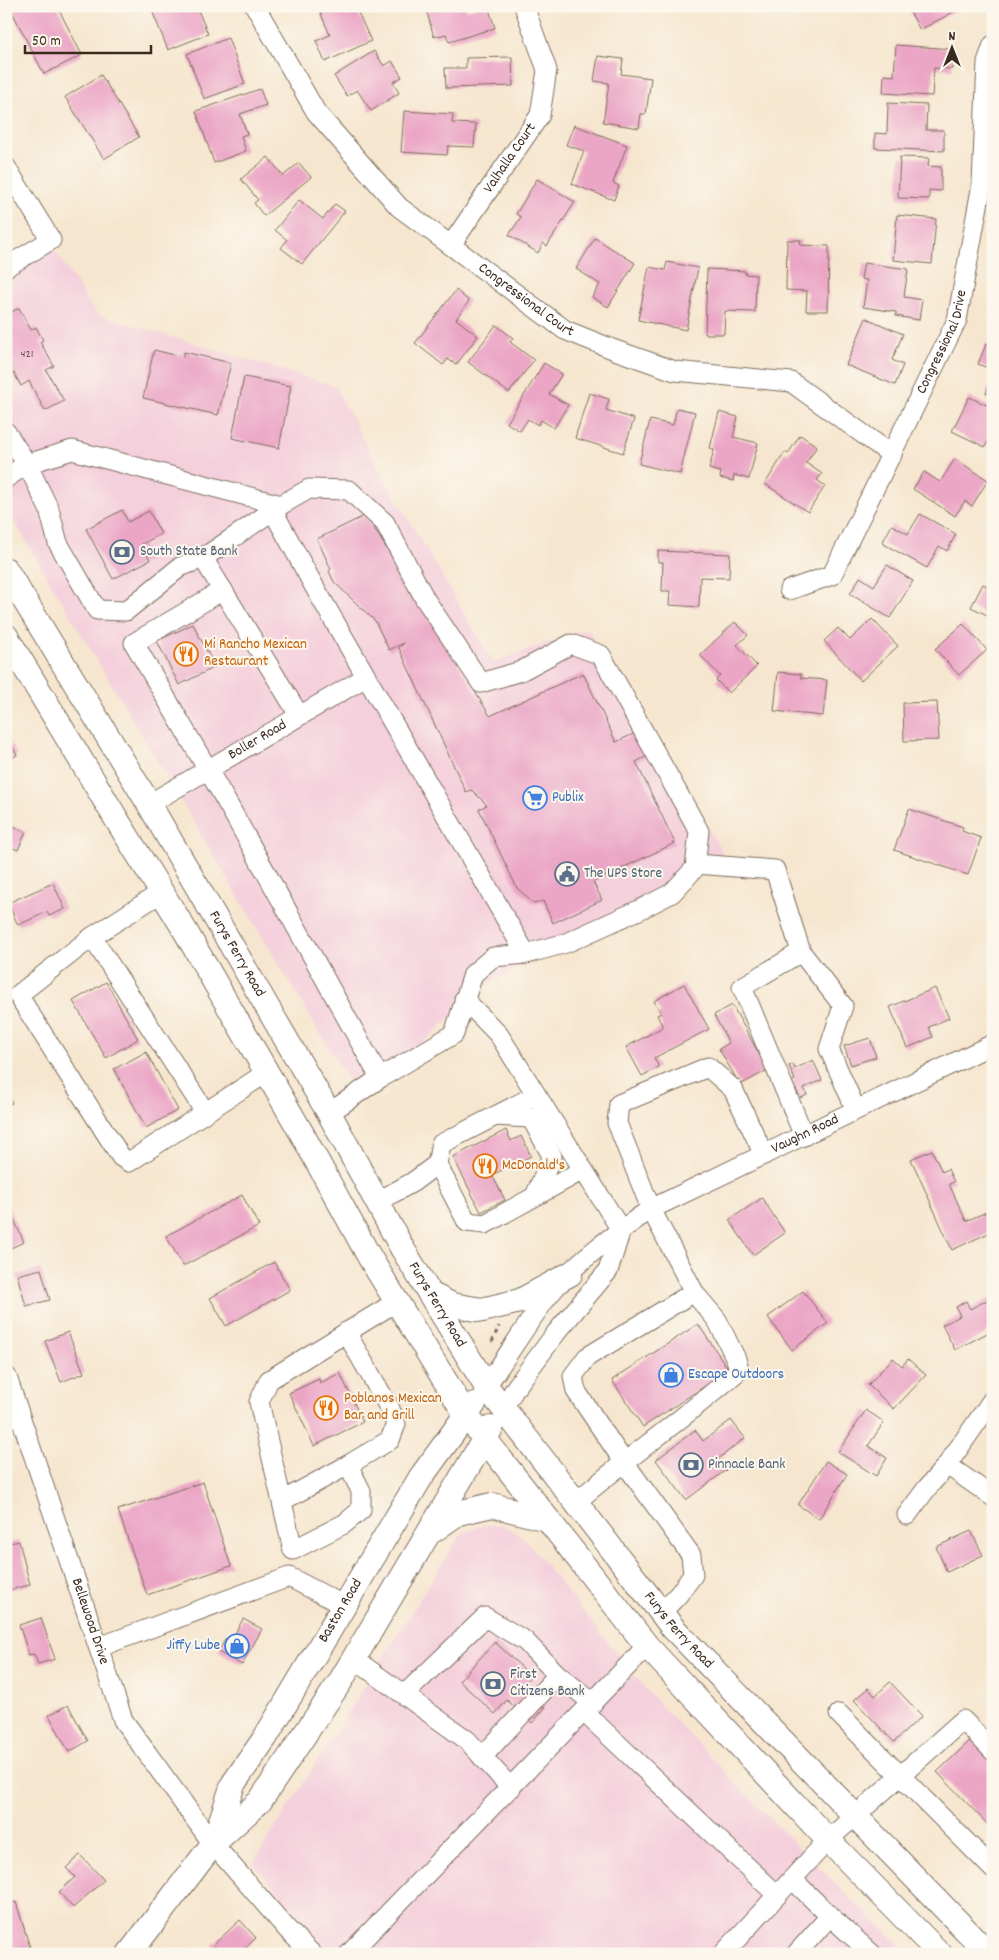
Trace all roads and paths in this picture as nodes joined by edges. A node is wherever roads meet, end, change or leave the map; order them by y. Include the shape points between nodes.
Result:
1 (255, 6) edge
2 (524, 6) edge
3 (993, 45) edge
4 (6, 168) edge
5 (451, 246) junction
6 (6, 267) edge
7 (6, 432) edge
8 (892, 455) junction
9 (28, 464) junction
10 (6, 478) edge
11 (277, 508) junction
12 (203, 558) junction
13 (6, 570) edge
14 (223, 590) junction
15 (789, 590) dead end
16 (6, 636) edge
17 (366, 677) junction
18 (299, 715) junction
19 (208, 770) junction
20 (149, 804) junction
21 (696, 864) junction
22 (162, 892) junction
23 (92, 937) junction
24 (801, 952) junction
25 (526, 954) junction
26 (464, 1000) junction
27 (993, 1044) edge
28 (266, 1073) junction
29 (380, 1078) junction
30 (536, 1095) junction
31 (856, 1110) junction
32 (206, 1112) junction
33 (329, 1113) junction
34 (495, 1116) junction
35 (804, 1136) junction
36 (764, 1155) junction
37 (437, 1164) junction
38 (583, 1170) junction
39 (535, 1196) junction
40 (377, 1202) junction
41 (651, 1209) junction
42 (620, 1230) junction
43 (570, 1274) junction
44 (694, 1292) junction
45 (430, 1294) junction
46 (396, 1302) junction
47 (501, 1318) dead end
48 (346, 1332) junction
49 (492, 1342) dead end
50 (7, 1377) edge
51 (486, 1386) junction
52 (993, 1398) edge
53 (503, 1409) junction
54 (466, 1415) junction
55 (484, 1440) junction
56 (624, 1462) junction
57 (348, 1465) junction
58 (947, 1465) junction
59 (993, 1497) edge
60 (282, 1501) junction
61 (576, 1502) junction
62 (907, 1516) dead end
63 (546, 1519) junction
64 (428, 1534) junction
65 (293, 1550) junction
66 (289, 1577) junction
67 (344, 1605) junction
68 (661, 1613) junction
69 (647, 1646) junction
70 (99, 1647) junction
71 (354, 1659) junction
72 (558, 1675) junction
73 (405, 1694) junction
74 (588, 1707) junction
75 (839, 1714) dead end
76 (993, 1751) edge
77 (482, 1757) junction
78 (900, 1775) junction
79 (511, 1788) junction
80 (856, 1817) junction
81 (828, 1840) junction
82 (213, 1844) junction
83 (993, 1869) edge
84 (792, 1879) junction
85 (777, 1895) junction
86 (830, 1916) junction
87 (728, 1952) edge
88 (129, 1954) edge
89 (312, 1954) edge
90 (349, 1954) edge
91 (796, 1954) edge
92 (872, 1954) edge
93 (940, 1954) edge
94 (988, 1954) edge

1 - 5 street, Congressional Court via 316,112 399,207
2 - 5 street, Valhalla Court via 548,70 540,114
3 - 8 street, Congressional Drive via 987,62 982,184 957,320
4 - 6 street via 51,240
5 - 8 street, Congressional Court via 566,330 675,371 791,382
7 - 9 street
8 - 15 street, Congressional Drive via 832,575
9 - 10 street
9 - 11 street via 72,450
9 - 12 street via 50,509 58,543 97,610 126,611 180,567
11 - 12 street
11 - 17 street
11 - 21 street via 308,489 349,490 385,523 425,599 481,683 522,671 571,644 601,655 699,831
12 - 14 street
13 - 20 main road, Furys Ferry Road
14 - 18 street
14 - 19 street via 134,643
16 - 22 main road
17 - 18 street, Boller Road
17 - 25 street
18 - 19 street, Boller Road
19 - 20 street, Boller Road
19 - 29 street
20 - 33 main road, Furys Ferry Road
21 - 24 street via 775,870
21 - 25 street via 672,893 566,943
22 - 23 street
22 - 28 main road
23 - 32 street
23 - 32 street via 18,995 121,1157 129,1162
24 - 31 street via 843,1006 829,1049
24 - 35 street via 742,987
25 - 26 street via 493,957 473,974
26 - 29 street via 454,1034
26 - 30 street via 499,1035
27 - 31 street, Vaughn Road
28 - 32 street
28 - 46 main road
29 - 33 street
30 - 34 street
30 - 38 street
31 - 35 street, Vaughn Road
33 - 40 main road, Furys Ferry Road
34 - 37 street via 441,1144
34 - 39 street via 531,1118 552,1156
35 - 36 street, Vaughn Road
36 - 41 street, Vaughn Road
36 - 41 street via 733,1089 708,1067 619,1104 616,1123
37 - 39 street via 467,1222 485,1224
37 - 40 street
38 - 39 street
38 - 42 street
40 - 45 main road, Furys Ferry Road
41 - 42 street, Vaughn Road
41 - 44 street
42 - 43 street, Vaughn Road
42 - 53 street via 608,1271 556,1333
43 - 45 main road via 520,1301 482,1310 452,1306
43 - 51 street, Vaughn Road via 550,1294
44 - 56 street via 717,1320 739,1369
44 - 56 street via 587,1357 573,1376 576,1391
45 - 51 main road, Furys Ferry Road
46 - 48 street
46 - 54 main road
47 - 49 path
48 - 57 street via 396,1424 390,1440
48 - 60 street via 269,1380 259,1402
50 - 70 street, Bellewood Drive
51 - 53 main road, Furys Ferry Road
51 - 54 main road, Baston Road
52 - 58 street
53 - 55 main road, Baston Road
53 - 61 main road, Furys Ferry Road
54 - 55 main road
54 - 67 main road, Baston Road via 421,1477
55 - 63 main road
55 - 64 main road, Baston Road
56 - 61 street
56 - 68 street via 691,1555 693,1575
57 - 60 street
57 - 65 street via 361,1491 362,1510 344,1524
58 - 59 street
58 - 62 street
60 - 65 street
61 - 68 main road, Furys Ferry Road
63 - 64 main road via 492,1505 458,1513
63 - 69 main road
64 - 71 main road, Baston Road
65 - 66 street
66 - 67 street
66 - 70 street
67 - 82 main road, Baston Road via 266,1738 233,1784
68 - 80 main road, Furys Ferry Road
69 - 74 street
69 - 81 main road
70 - 82 street, Bellewood Drive via 123,1720
71 - 73 street
71 - 82 main road, Baston Road via 260,1801
72 - 73 street via 525,1641 485,1617
72 - 74 street
72 - 77 street
73 - 77 street via 467,1740
74 - 79 street
74 - 85 street
75 - 78 street
76 - 78 street via 962,1720
77 - 79 street
78 - 80 street
78 - 83 street
79 - 90 street
80 - 81 street
80 - 94 main road, Furys Ferry Road
81 - 84 street
81 - 93 main road
82 - 88 main road, Baston Road
82 - 89 street, Bellewood Drive via 286,1929
84 - 85 street
84 - 86 street
85 - 87 street
86 - 91 street
86 - 92 street

